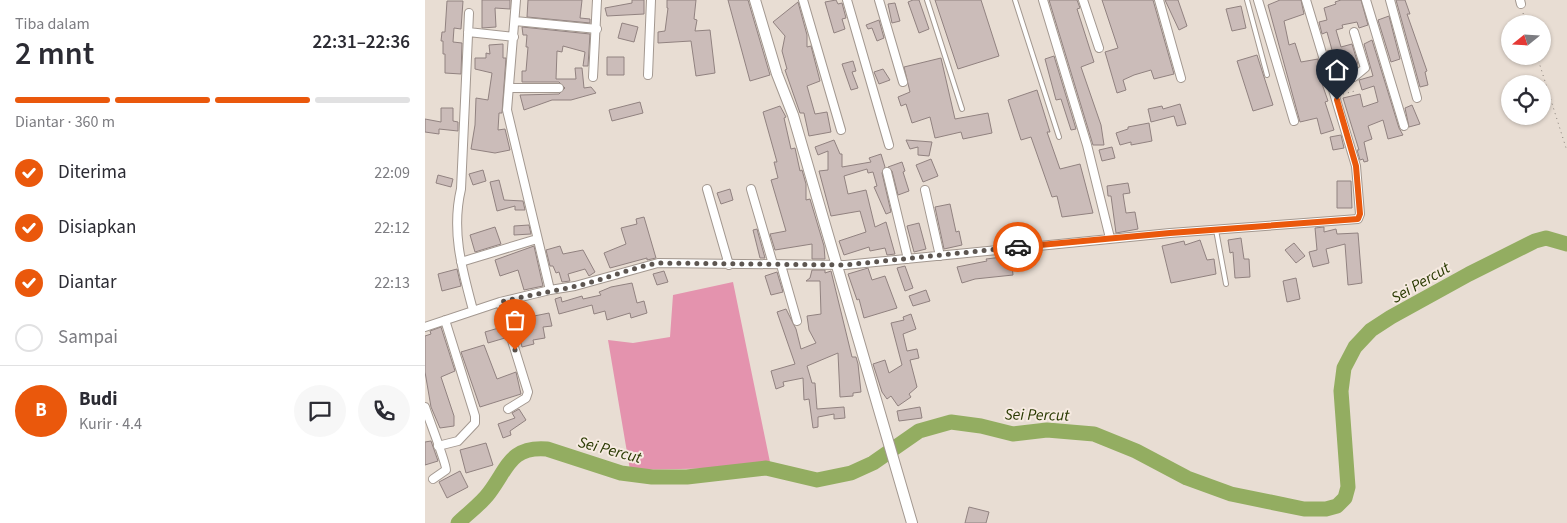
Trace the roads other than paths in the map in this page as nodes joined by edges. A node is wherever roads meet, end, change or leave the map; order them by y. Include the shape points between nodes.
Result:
1 (516, 0) edge
2 (597, 0) edge
3 (651, 0) edge
4 (755, 0) edge
5 (803, 0) edge
6 (847, 0) edge
7 (879, 0) edge
8 (927, 0) edge
9 (1015, 0) edge
10 (1043, 0) edge
11 (1083, 0) edge
12 (1159, 0) edge
13 (1247, 0) edge
14 (1258, 0) edge
15 (1305, 0) edge
16 (1366, 0) edge
17 (1390, 0) edge
18 (469, 13) dead end
19 (515, 20) junction
20 (597, 29) junction
21 (468, 32) junction
22 (1354, 32) dead end
23 (514, 37) junction
24 (1099, 48) dead end
25 (648, 75) dead end
26 (1267, 75) dead end
27 (593, 78) dead end
28 (1181, 78) dead end
29 (903, 82) dead end
30 (1332, 83) junction
31 (510, 88) junction
32 (559, 88) dead end
33 (1417, 98) dead end
34 (962, 109) dead end
35 (1294, 121) dead end
36 (1404, 126) dead end
37 (841, 130) dead end
38 (1059, 137) dead end
39 (889, 145) dead end
40 (887, 172) dead end
41 (707, 189) dead end
42 (751, 189) dead end
43 (925, 190) dead end
44 (1216, 230) junction
45 (1110, 238) junction
46 (537, 239) junction
47 (941, 256) junction
48 (908, 259) junction
49 (461, 262) junction
50 (777, 264) junction
51 (729, 265) junction
52 (836, 265) junction
53 (1226, 284) dead end
54 (549, 290) junction
55 (500, 302) junction
56 (473, 310) junction
57 (445, 320) junction
58 (797, 321) dead end
59 (425, 327) edge
60 (425, 407) edge
61 (508, 409) dead end
62 (438, 446) junction
63 (433, 478) dead end
64 (912, 523) edge

1 - 19 street
2 - 20 street
3 - 25 street
4 - 52 street via 793,115
5 - 37 street
6 - 39 street
7 - 29 street
8 - 34 lane
9 - 38 lane
10 - 45 street via 1087,145
11 - 24 street
12 - 28 street
13 - 26 lane
14 - 35 street
15 - 30 street
16 - 36 street
17 - 33 street
18 - 21 street
19 - 20 street
19 - 23 street
20 - 27 street
21 - 23 street
21 - 49 street via 461,189 457,207
22 - 30 street via 1365,68 1354,77
23 - 31 street
30 - 44 street via 1356,166 1358,219
31 - 32 street
31 - 46 street via 507,110
40 - 48 street
41 - 51 street
42 - 50 street
43 - 47 street
44 - 45 street
44 - 53 lane
45 - 47 street
46 - 49 street
46 - 54 street
47 - 48 street
48 - 52 street
49 - 56 street
50 - 51 street
50 - 52 street
50 - 58 street
51 - 54 street via 658,263
52 - 64 street
54 - 55 street
55 - 56 street
55 - 61 street via 528,392 526,398
56 - 57 street
57 - 59 street
57 - 62 street via 475,423 458,441
60 - 62 street
62 - 63 street via 447,469

